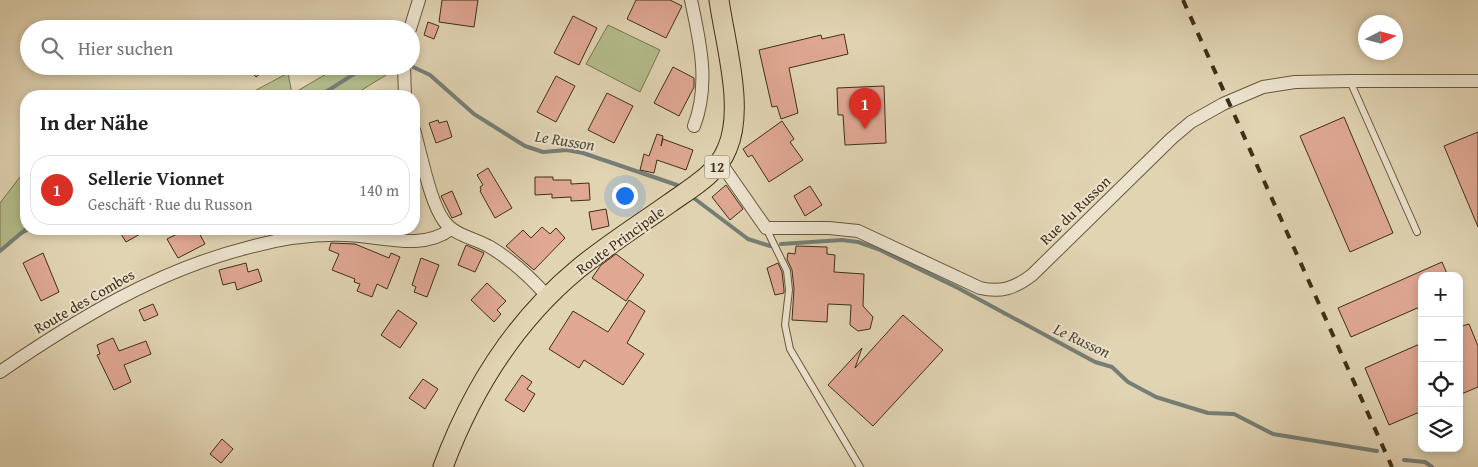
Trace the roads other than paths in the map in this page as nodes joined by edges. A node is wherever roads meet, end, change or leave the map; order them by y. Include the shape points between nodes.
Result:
1 (419, 0) edge
2 (691, 0) edge
3 (719, 0) edge
4 (413, 20) edge
5 (404, 75) edge
6 (1350, 81) junction
7 (1478, 81) edge
8 (405, 90) edge
9 (694, 126) dead end
10 (420, 151) edge
11 (720, 162) junction
12 (766, 228) junction
13 (451, 229) junction
14 (1417, 232) dead end
15 (548, 297) junction
16 (0, 372) edge
17 (443, 467) edge
18 (860, 467) edge

1 - 4 street
2 - 9 street via 704,81
3 - 11 main road, Route Principale / 12 via 735,113 732,138
5 - 8 street
6 - 7 street, Rue du Russon
6 - 12 street, Rue du Russon via 1295,82 1262,87 1191,122 1032,276 1006,290 994,292 980,288 858,232 829,228
6 - 14 lane
10 - 13 street via 436,206
11 - 12 street
11 - 15 main road, Route Principale / 12 via 696,184 578,269
12 - 18 lane via 787,271 789,290 785,325 790,350
13 - 15 street via 501,254 532,278
13 - 16 street, Route des Combes via 422,241 323,235 250,247 130,291
15 - 17 main road, Route Principale / 12 via 509,342 483,381 456,432

